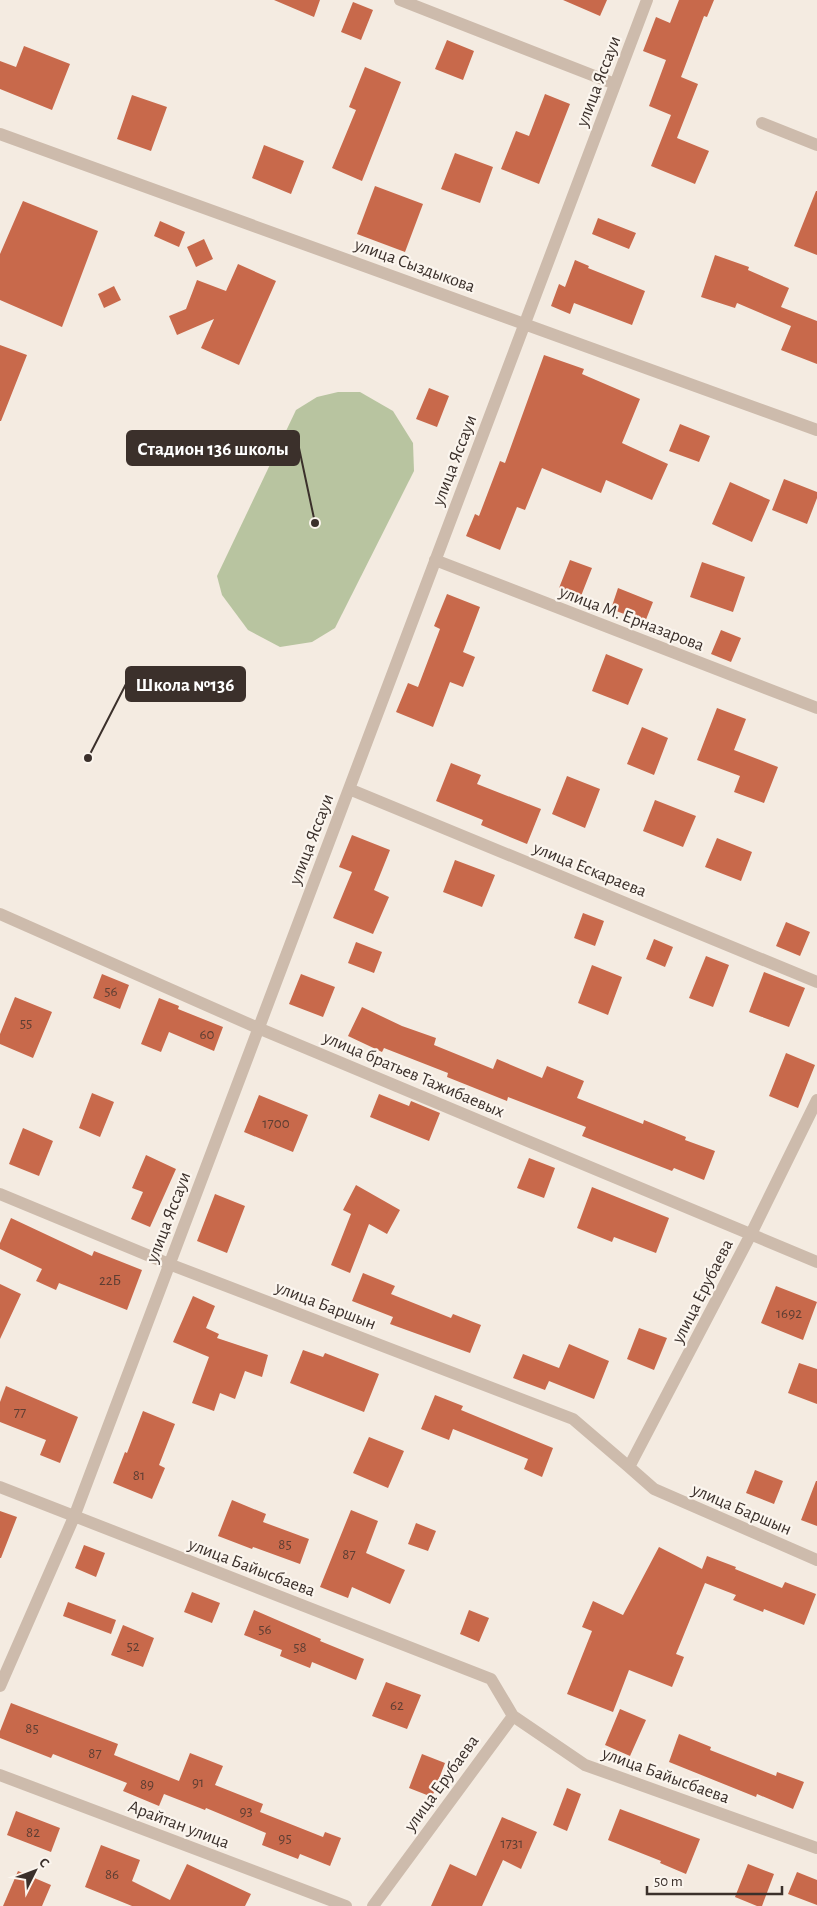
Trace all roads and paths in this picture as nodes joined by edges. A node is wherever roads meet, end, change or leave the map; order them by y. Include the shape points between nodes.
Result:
1 (400, 0) edge
2 (647, 0) edge
3 (615, 84) junction
4 (762, 123) dead end
5 (0, 134) edge
6 (817, 145) edge
7 (525, 323) junction
8 (817, 430) edge
9 (435, 560) junction
10 (817, 708) edge
11 (349, 788) junction
12 (0, 914) edge
13 (817, 982) edge
14 (258, 1028) junction
15 (817, 1100) edge
16 (0, 1194) edge
17 (751, 1234) junction
18 (817, 1262) edge
19 (169, 1264) junction
20 (629, 1467) junction
21 (0, 1487) edge
22 (74, 1517) junction
23 (817, 1560) edge
24 (0, 1686) edge
25 (512, 1716) junction
26 (0, 1775) edge
27 (817, 1848) edge
28 (346, 1906) edge
29 (373, 1906) edge

1 - 3 street
2 - 3 street, улица Яссауи
3 - 7 street, улица Яссауи
4 - 6 street
5 - 7 street, улица Сыздыкова
7 - 8 street, улица Сыздыкова
7 - 9 street, улица Яссауи
9 - 10 street, улица М. Ерназарова
9 - 11 street, улица Яссауи
11 - 13 street, улица Ескараева
11 - 14 street, улица Яссауи
12 - 14 street, улица братьев Тажибаевых
14 - 17 street, улица братьев Тажибаевых
14 - 19 street, улица Яссауи
15 - 17 street, улица Ерубаева
16 - 19 street, улица Баршын
17 - 18 street, улица братьев Тажибаевых
17 - 20 street, улица Ерубаева
19 - 20 street, улица Баршын via 573,1419
19 - 22 street, улица Яссауи
20 - 23 street, улица Баршын via 654,1489
21 - 22 street, улица Байысбаева
22 - 24 street, улица Яссауи
22 - 25 street, улица Байысбаева via 491,1678
25 - 27 street, улица Байысбаева via 585,1765
25 - 29 street, улица Ерубаева
26 - 28 street, Арайтан улица

